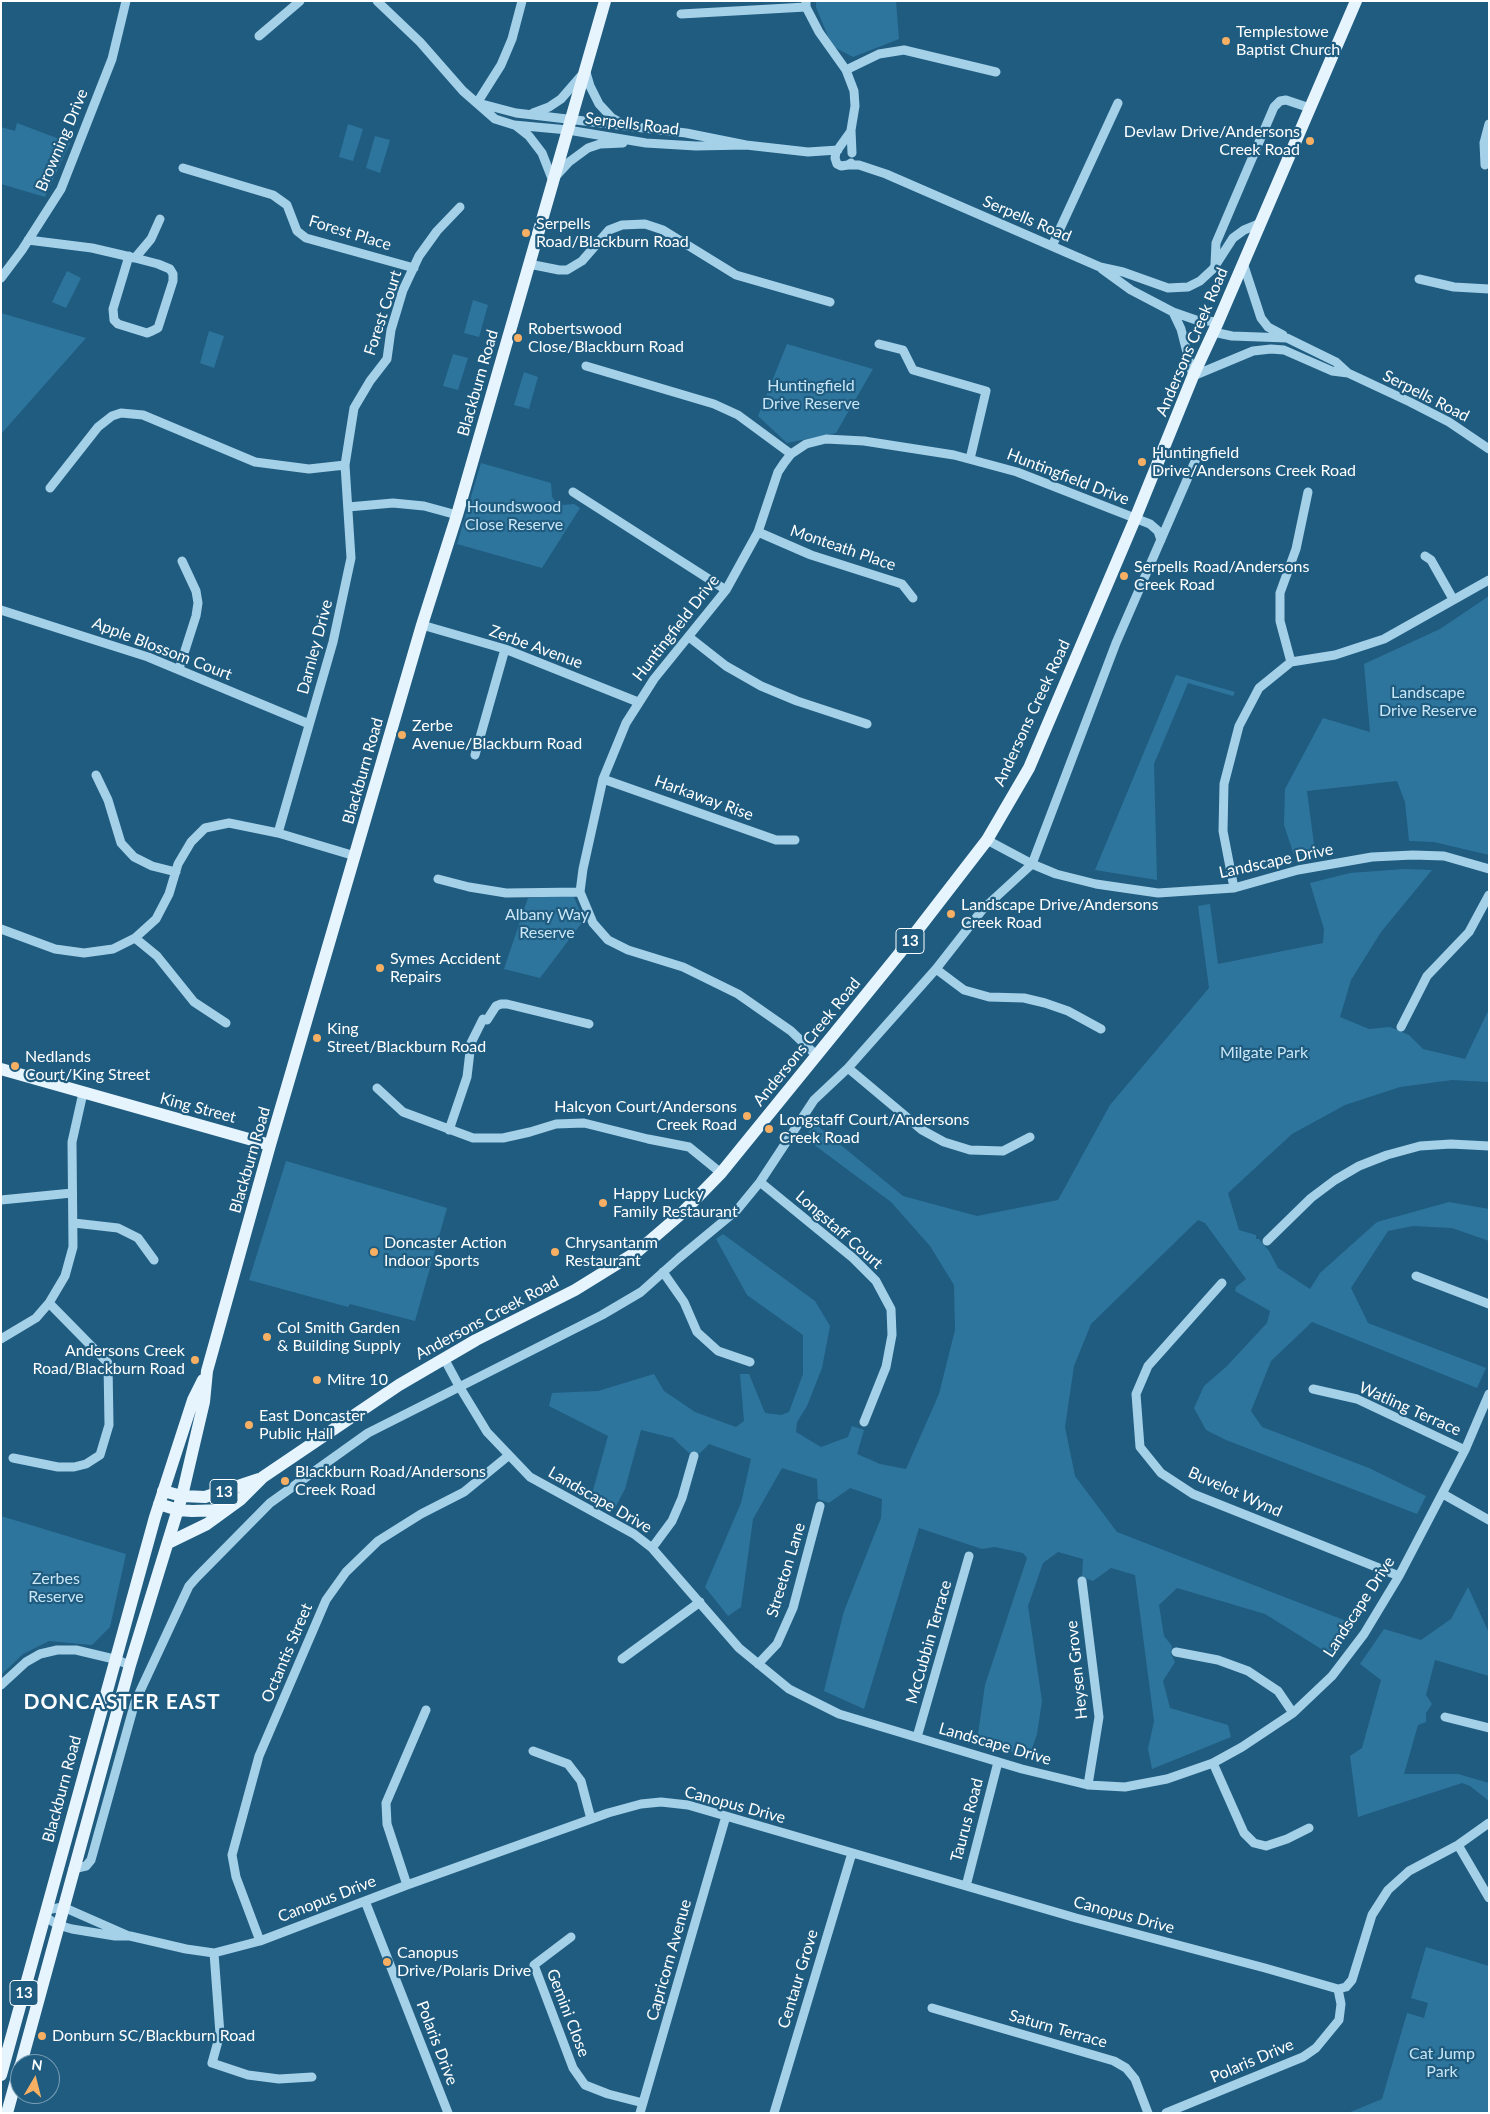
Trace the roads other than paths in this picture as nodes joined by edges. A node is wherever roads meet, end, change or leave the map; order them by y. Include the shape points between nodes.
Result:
1 (126, 1) edge
2 (300, 1) edge
3 (522, 1) edge
4 (604, 1) edge
5 (1356, 1) edge
6 (380, 2) edge
7 (806, 4) edge
8 (681, 14) dead end
9 (259, 36) dead end
10 (585, 69) junction
11 (846, 70) junction
12 (996, 72) dead end
13 (477, 103) junction
14 (1118, 103) dead end
15 (1310, 108) junction
16 (528, 114) junction
17 (1489, 124) edge
18 (514, 125) junction
19 (569, 125) junction
20 (627, 126) junction
21 (851, 130) junction
22 (646, 143) junction
23 (746, 145) junction
24 (838, 150) junction
25 (808, 152) junction
26 (852, 154) junction
27 (836, 162) junction
28 (848, 165) junction
29 (1485, 165) dead end
30 (183, 168) dead end
31 (886, 174) junction
32 (553, 182) junction
33 (460, 207) dead end
34 (160, 219) dead end
35 (1261, 223) junction
36 (28, 240) junction
37 (1052, 246) junction
38 (132, 257) junction
39 (1243, 262) junction
40 (529, 264) junction
41 (1100, 267) junction
42 (1214, 267) junction
43 (414, 268) junction
44 (1, 278) edge
45 (1419, 279) dead end
46 (1489, 289) edge
47 (830, 302) dead end
48 (1173, 312) junction
49 (1216, 327) junction
50 (1294, 341) junction
51 (879, 344) dead end
52 (1305, 346) junction
53 (1301, 356) junction
54 (586, 366) dead end
55 (1348, 374) junction
56 (1193, 376) junction
57 (1489, 449) edge
58 (790, 454) junction
59 (970, 459) junction
60 (1196, 459) dead end
61 (345, 465) junction
62 (50, 488) dead end
63 (573, 492) dead end
64 (1308, 492) dead end
65 (348, 507) junction
66 (457, 516) junction
67 (1135, 519) junction
68 (758, 532) junction
69 (1161, 540) junction
70 (1425, 556) dead end
71 (182, 561) dead end
72 (1489, 580) edge
73 (726, 590) junction
74 (913, 598) dead end
75 (1453, 599) junction
76 (1, 610) edge
77 (422, 625) junction
78 (689, 637) junction
79 (505, 649) junction
80 (1291, 662) junction
81 (179, 669) junction
82 (638, 702) junction
83 (309, 724) junction
84 (867, 724) dead end
85 (475, 754) dead end
86 (96, 775) dead end
87 (603, 779) junction
88 (278, 833) junction
89 (796, 840) dead end
90 (987, 840) junction
91 (355, 856) junction
92 (1032, 864) junction
93 (1489, 870) edge
94 (176, 872) junction
95 (438, 879) dead end
96 (1234, 888) junction
97 (580, 892) junction
98 (1489, 895) edge
99 (1, 929) edge
100 (135, 938) junction
101 (936, 969) junction
102 (226, 1024) dead end
103 (589, 1024) dead end
104 (1401, 1027) dead end
105 (1101, 1029) dead end
106 (816, 1056) junction
107 (848, 1068) junction
108 (1, 1069) edge
109 (377, 1088) dead end
110 (83, 1093) junction
111 (449, 1130) junction
112 (1030, 1137) dead end
113 (270, 1146) junction
114 (1489, 1146) edge
115 (721, 1173) junction
116 (760, 1182) junction
117 (72, 1193) junction
118 (1, 1200) edge
119 (74, 1223) junction
120 (1267, 1241) dead end
121 (154, 1260) dead end
122 (663, 1272) junction
123 (1416, 1276) dead end
124 (1222, 1283) dead end
125 (49, 1303) junction
126 (1489, 1304) edge
127 (1, 1339) edge
128 (444, 1358) junction
129 (750, 1362) dead end
130 (208, 1371) junction
131 (459, 1386) junction
132 (1313, 1389) dead end
133 (1489, 1394) edge
134 (864, 1422) dead end
135 (1465, 1450) junction
136 (508, 1456) junction
137 (694, 1456) dead end
138 (13, 1458) dead end
139 (264, 1477) junction
140 (163, 1491) junction
141 (1443, 1494) junction
142 (182, 1496) junction
143 (159, 1504) junction
144 (820, 1506) dead end
145 (178, 1510) junction
146 (226, 1510) junction
147 (1489, 1520) edge
148 (168, 1543) junction
149 (652, 1548) junction
150 (969, 1556) dead end
151 (1399, 1576) junction
152 (1082, 1581) dead end
153 (700, 1602) junction
154 (1176, 1652) dead end
155 (114, 1659) junction
156 (622, 1659) dead end
157 (758, 1664) junction
158 (130, 1666) junction
159 (1, 1685) edge
160 (426, 1710) dead end
161 (1293, 1713) junction
162 (1445, 1716) dead end
163 (1489, 1728) edge
164 (917, 1737) junction
165 (533, 1751) dead end
166 (998, 1762) junction
167 (1213, 1763) junction
168 (1088, 1785) junction
169 (726, 1816) junction
170 (590, 1820) junction
171 (1489, 1822) edge
172 (1309, 1828) dead end
173 (1458, 1845) junction
174 (852, 1853) junction
175 (73, 1870) junction
176 (407, 1885) junction
177 (966, 1886) junction
178 (1489, 1898) edge
179 (365, 1901) junction
180 (63, 1907) junction
181 (45, 1913) junction
182 (58, 1925) junction
183 (130, 1936) junction
184 (571, 1937) dead end
185 (260, 1941) junction
186 (214, 1952) junction
187 (1338, 1989) junction
188 (24, 1993) junction
189 (40, 1996) junction
190 (932, 2008) dead end
191 (23, 2054) edge
192 (1, 2076) edge
193 (312, 2077) dead end
194 (643, 2103) junction
195 (448, 2113) edge
196 (640, 2113) edge
197 (774, 2113) edge
198 (1148, 2113) edge
199 (1166, 2113) edge

1 - 36 street, Browning Drive via 112,59 61,188
2 - 9 street
3 - 13 street via 501,65
4 - 10 main road, Blackburn Road
5 - 15 main road, Andersons Creek Road / 13
6 - 13 street, Serpells Road
7 - 8 street
7 - 11 street via 831,52
10 - 16 street, Blackburn Road via 561,99
10 - 19 main road, Blackburn Road
10 - 20 street, Serpells Road via 599,104 612,118
11 - 12 street via 879,54 904,50
11 - 21 street via 855,101
13 - 16 street, Serpells Road
13 - 18 street, Serpells Road via 492,118
14 - 37 street
15 - 35 main road, Andersons Creek Road / 13
15 - 42 street via 1286,100 1274,106 1216,243
16 - 19 street, Serpells Road
17 - 29 street via 1484,143
18 - 19 street, Serpells Road
18 - 32 street, Serpells Road via 529,136 542,153
19 - 20 street, Serpells Road
19 - 22 street, Serpells Road
19 - 32 main road, Blackburn Road
20 - 23 street, Serpells Road
21 - 24 street
21 - 26 street
22 - 23 street, Serpells Road via 701,147
22 - 32 street, Blackburn Road via 590,147 569,162
23 - 25 street, Serpells Road
24 - 25 street, Serpells Road
24 - 26 street via 847,148
24 - 27 street
25 - 27 street, Serpells Road
26 - 28 street
26 - 31 street, Serpells Road
27 - 28 street via 841,166
28 - 31 street, Serpells Road via 859,165
30 - 43 street, Forest Place via 273,194 287,205 297,231 306,238
31 - 37 street, Serpells Road
32 - 40 main road, Blackburn Road
33 - 43 street, Forest Court via 437,231
34 - 38 street via 151,239
35 - 39 main road, Andersons Creek Road / 13
35 - 42 street, Serpells Road via 1235,236
36 - 38 street
36 - 44 street, Browning Drive
37 - 41 street, Serpells Road
38 - 38 street via 170,269 173,274 158,328 147,333 114,320 113,314
39 - 49 main road, Andersons Creek Road / 13
39 - 50 street, Serpells Road via 1263,320 1270,328
40 - 47 street via 567,270 582,261 609,230 622,225 645,224 663,230 736,275
40 - 66 main road, Blackburn Road
41 - 42 street, Serpells Road via 1173,289 1195,284
41 - 48 street, Serpells Road via 1131,290
43 - 61 street, Forest Court via 403,290 391,330 387,359 354,408
45 - 46 street
48 - 49 street, Serpells Road
48 - 56 street via 1181,329
49 - 50 street, Serpells Road via 1232,336 1281,337
49 - 56 main road, Andersons Creek Road / 13
50 - 52 street, Serpells Road
51 - 59 street via 903,350 912,370 986,391
52 - 53 street
52 - 55 street, Serpells Road via 1336,362
53 - 55 street, Serpells Road
53 - 56 street, Serpells Road via 1279,349 1257,350
54 - 58 street via 714,404 738,415
55 - 57 street, Serpells Road via 1432,413
56 - 67 main road, Andersons Creek Road / 13
58 - 59 street, Huntingfield Drive via 806,444 840,439
58 - 68 street, Huntingfield Drive via 778,472
59 - 67 street, Huntingfield Drive via 1017,472
60 - 69 street
61 - 62 street via 309,468 255,462 143,416 121,413 98,427
61 - 65 street, Darnley Drive
63 - 73 street
64 - 80 street via 1296,549 1280,593 1280,621
65 - 66 street via 393,503 424,506
65 - 83 street, Darnley Drive via 351,558 333,642
66 - 77 main road, Blackburn Road
67 - 69 street, Huntingfield Drive via 1154,527
67 - 90 main road, Andersons Creek Road / 13 via 1029,768
68 - 73 street, Huntingfield Drive
68 - 74 street, Monteath Place via 811,555 902,584
69 - 92 street via 1116,643
70 - 75 street via 1431,560
71 - 81 street via 198,603
72 - 75 street
73 - 78 street, Huntingfield Drive
75 - 80 street via 1384,639 1335,655
76 - 81 street, Apple Blossom Court via 118,646
77 - 79 street, Zerbe Avenue
77 - 91 main road, Blackburn Road
78 - 82 street, Huntingfield Drive
78 - 84 street via 726,666 761,686
79 - 82 street, Zerbe Avenue
79 - 85 street
80 - 96 street via 1259,688 1236,735 1224,784 1223,831
81 - 83 street, Apple Blossom Court
82 - 87 street, Huntingfield Drive
83 - 88 street, Darnley Drive
86 - 94 street via 108,800 121,843 134,857
87 - 89 street, Harkaway Rise via 776,840
87 - 97 street, Huntingfield Drive
88 - 91 street
88 - 94 street via 229,823 206,828 190,842
90 - 92 street, Landscape Drive
90 - 106 main road, Andersons Creek Road / 13
91 - 113 main road, Blackburn Road
92 - 96 street, Landscape Drive via 1096,884 1158,893
92 - 101 street via 983,910
93 - 96 street, Landscape Drive via 1444,856 1372,857 1298,870
94 - 100 street via 156,919
95 - 97 street via 506,894
97 - 106 street via 593,923 608,940 628,950 683,967 738,994 791,1031
98 - 104 street via 1469,932 1426,976
99 - 100 street via 55,949 84,953 113,950
100 - 102 street via 157,956 194,1002
101 - 105 street via 964,990 988,997 1024,998 1045,1003 1068,1010
101 - 107 street
103 - 111 street via 507,1004 496,1006 490,1017 483,1019 471,1044 468,1076
106 - 115 main road, Andersons Creek Road / 13
107 - 112 street via 922,1130 944,1142 970,1150 1003,1151
107 - 116 street via 814,1100
108 - 110 main road, King Street
109 - 111 street via 403,1112
110 - 113 main road, King Street
110 - 117 street via 72,1142
111 - 115 street via 473,1138 503,1138 556,1124 584,1123 689,1147
113 - 130 main road, Blackburn Road
114 - 120 street via 1420,1146 1387,1154 1335,1180 1311,1198
115 - 128 main road, Andersons Creek Road / 13 via 638,1252 575,1290
116 - 122 street via 737,1210
116 - 134 street, Longstaff Court via 853,1258 876,1281 891,1309 892,1335 886,1367
117 - 118 street
117 - 119 street
119 - 121 street via 118,1228 138,1238
119 - 125 street via 73,1247 65,1276
122 - 129 street via 684,1302 697,1332 718,1351
122 - 131 street via 641,1292 602,1315
123 - 126 street
124 - 151 street, Buvelot Wynd via 1148,1366 1136,1394 1140,1447 1161,1473 1193,1494
125 - 127 street via 36,1318
125 - 138 street via 108,1364 109,1425 100,1455 86,1464 58,1467
128 - 131 street, Landscape Drive
128 - 139 main road, Andersons Creek Road / 13
130 - 140 main road, Blackburn Road via 193,1400
130 - 142 main road, Blackburn Road
131 - 136 street, Landscape Drive via 487,1432
131 - 175 street via 368,1433 270,1503 189,1586 135,1702 91,1860 86,1866
132 - 135 street, Watling Terrace via 1357,1399
133 - 135 street, Landscape Drive
135 - 141 street, Landscape Drive
136 - 149 street, Landscape Drive via 530,1477 634,1534
136 - 185 street, Octantis Street via 464,1492 378,1541 346,1572 326,1600 259,1756 232,1855 236,1877
137 - 149 street via 672,1521
139 - 142 main road, Andersons Creek Road / 13 via 216,1495
139 - 146 main road, Andersons Creek Road / 13
140 - 142 main road, Andersons Creek Road / 13
140 - 143 main road, Blackburn Road
141 - 147 street
141 - 151 street, Landscape Drive
142 - 145 main road, Blackburn Road
143 - 145 main road
143 - 155 main road, Blackburn Road / 13
144 - 157 street, Streeton Lane via 793,1608 777,1644
145 - 146 main road
145 - 148 main road, Blackburn Road
146 - 148 main road, 13 via 207,1524
148 - 158 main road, Blackburn Road / 13
149 - 153 street, Landscape Drive
150 - 164 street, McCubbin Terrace
151 - 161 street, Landscape Drive via 1364,1634 1332,1676
152 - 168 street, Heysen Grove via 1098,1717
153 - 156 street
153 - 157 street, Landscape Drive via 716,1624
154 - 161 street via 1248,1670 1278,1691
155 - 158 street
155 - 159 street via 76,1650 57,1650 40,1654 16,1669
155 - 181 main road, Blackburn Road / 13
157 - 164 street, Landscape Drive via 789,1689 839,1714
158 - 175 main road, Blackburn Road / 13
160 - 176 street via 386,1802 387,1824
161 - 167 street, Landscape Drive
162 - 163 street
164 - 166 street, Landscape Drive
165 - 170 street via 568,1764 581,1782
166 - 168 street, Landscape Drive
166 - 177 street, Taurus Road
167 - 168 street, Landscape Drive via 1142,1784
167 - 172 street via 1244,1833 1254,1843 1266,1846
169 - 170 street, Canopus Drive via 688,1805 661,1802 641,1804
169 - 174 street, Canopus Drive
169 - 194 street, Capricorn Avenue
170 - 176 street, Canopus Drive
171 - 173 street
173 - 178 street
173 - 187 street via 1409,1871 1388,1890 1372,1916 1352,1980 1346,1987
174 - 177 street, Canopus Drive
174 - 197 street, Centaur Grove
175 - 180 main road, Blackburn Road / 13
176 - 179 street, Canopus Drive
177 - 187 street, Canopus Drive
179 - 185 street, Canopus Drive
179 - 195 street, Polaris Drive
180 - 181 street
180 - 182 main road, Blackburn Road / 13
180 - 183 street, Canopus Drive
181 - 182 street, Canopus Drive
181 - 188 main road, Blackburn Road / 13
182 - 183 street, Canopus Drive
182 - 189 main road, Blackburn Road / 13
183 - 186 street, Canopus Drive
184 - 194 street, Gemini Close via 534,1965 573,2068 585,2085
185 - 186 street, Canopus Drive
186 - 193 street via 220,2034 212,2063 256,2076 279,2079
187 - 199 street, Polaris Drive via 1341,2004 1339,2020 1316,2048 1303,2057
188 - 189 main road
188 - 192 main road, Blackburn Road / 13
189 - 191 main road, Blackburn Road / 13
190 - 198 street, Saturn Terrace via 1114,2061 1135,2079
194 - 196 street, Capricorn Avenue

